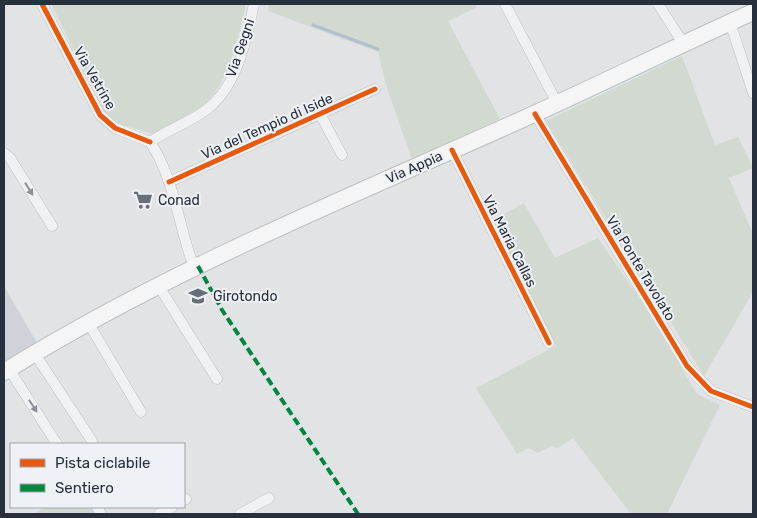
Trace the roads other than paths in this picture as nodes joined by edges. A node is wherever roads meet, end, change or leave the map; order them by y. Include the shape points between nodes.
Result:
1 (42, 4) edge
2 (254, 4) edge
3 (505, 4) edge
4 (658, 4) edge
5 (753, 12) edge
6 (730, 22) junction
7 (683, 43) junction
8 (375, 89) dead end
9 (753, 93) edge
10 (557, 103) junction
11 (320, 114) junction
12 (535, 114) junction
13 (150, 142) junction
14 (452, 150) junction
15 (4, 153) edge
16 (342, 155) dead end
17 (168, 182) junction
18 (52, 226) dead end
19 (194, 267) junction
20 (158, 285) junction
21 (89, 324) junction
22 (549, 343) dead end
23 (35, 354) junction
24 (6, 370) edge
25 (217, 379) dead end
26 (753, 407) edge
27 (141, 412) dead end
28 (92, 441) dead end
29 (56, 443) edge
30 (269, 498) dead end
31 (170, 508) edge
32 (159, 514) edge
33 (240, 514) edge

1 - 13 street, Via Vetrine via 100,115 115,128
2 - 13 street, Via Gegni via 245,42 222,94 207,110
3 - 10 street
4 - 7 street
5 - 6 main road, Via Appia
6 - 7 main road, Via Appia
6 - 9 street
7 - 10 main road, Via Appia
8 - 11 street, Via del Tempio di Iside
10 - 12 main road, Via Appia
11 - 16 street
11 - 17 street, Via del Tempio di Iside
12 - 14 main road, Via Appia
12 - 26 street, Via Ponte Tavolato via 687,366 711,391
13 - 17 street
14 - 19 main road, Via Appia
14 - 22 street, Via Maria Callas
15 -> 18 street
17 - 19 street
19 - 20 main road, Via Appia
20 - 21 main road, Via Appia
20 - 25 street
21 - 23 main road, Via Appia
21 - 27 street
23 - 24 main road, Via Appia
23 - 28 street
24 -> 29 street
30 - 33 street
31 - 32 street

